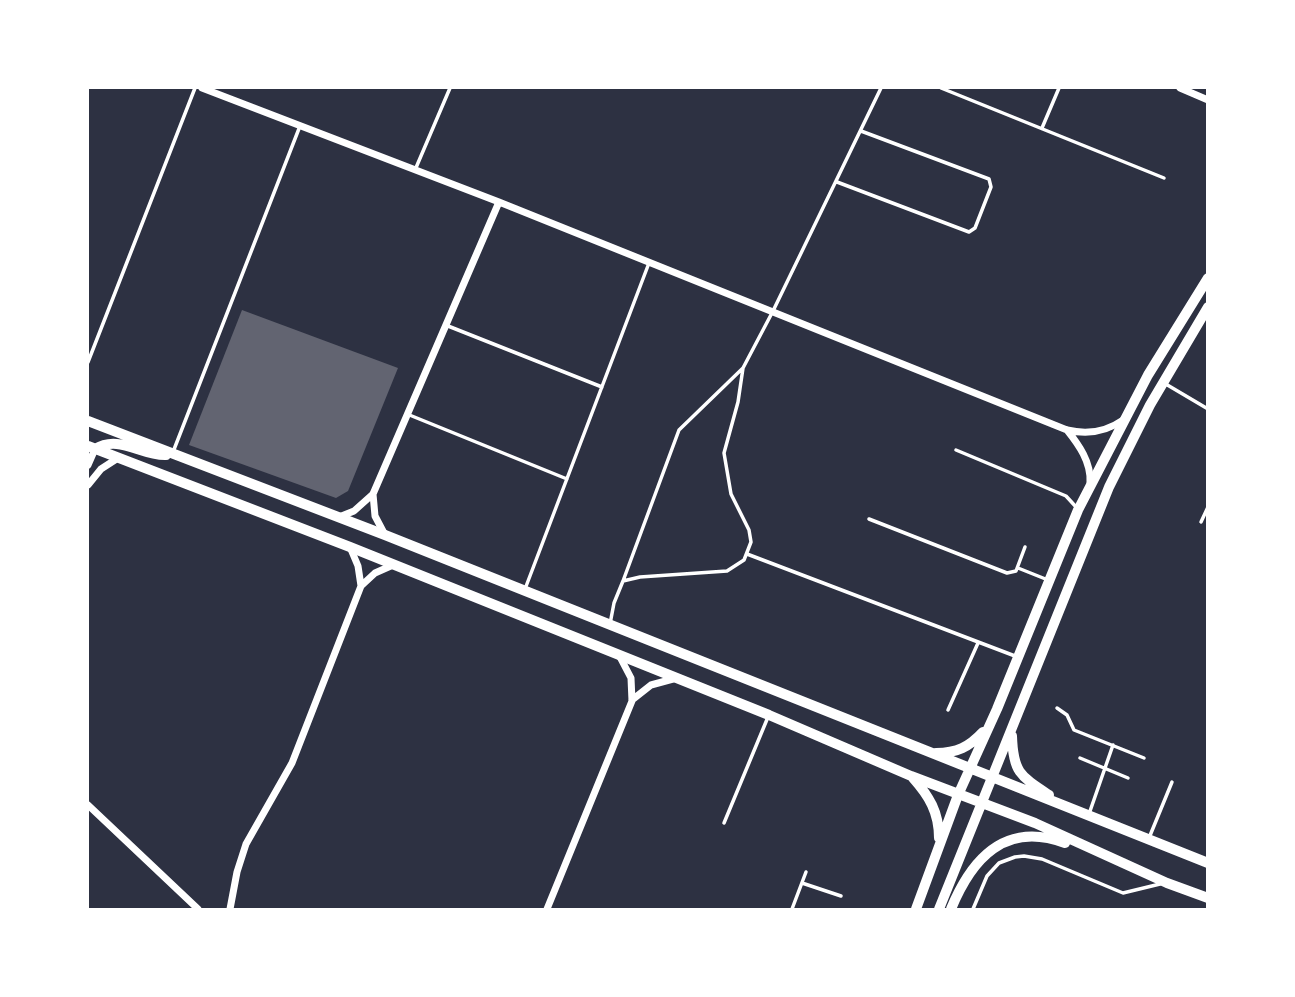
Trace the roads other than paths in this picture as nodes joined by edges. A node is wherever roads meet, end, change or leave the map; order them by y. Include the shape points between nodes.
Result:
1 (195, 88) edge
2 (202, 88) edge
3 (450, 88) edge
4 (881, 88) edge
5 (941, 88) edge
6 (1059, 88) edge
7 (1180, 88) edge
8 (1197, 91) edge
9 (1208, 100) edge
10 (300, 125) junction
11 (1042, 128) junction
12 (861, 131) junction
13 (415, 170) junction
14 (1164, 178) dead end
15 (837, 182) junction
16 (499, 202) junction
17 (649, 262) junction
18 (1208, 278) edge
19 (1208, 307) edge
20 (773, 312) junction
21 (446, 325) junction
22 (88, 362) edge
23 (743, 369) junction
24 (1162, 382) junction
25 (602, 387) junction
26 (1208, 409) edge
27 (407, 414) junction
28 (1124, 419) junction
29 (88, 421) edge
30 (1067, 430) junction
31 (91, 447) edge
32 (956, 450) dead end
33 (173, 454) junction
34 (118, 458) junction
35 (88, 466) edge
36 (567, 479) junction
37 (88, 483) edge
38 (1089, 489) junction
39 (373, 494) junction
40 (1208, 507) edge
41 (1078, 510) junction
42 (339, 517) junction
43 (869, 519) dead end
44 (1201, 522) dead end
45 (385, 535) junction
46 (350, 547) junction
47 (1025, 547) dead end
48 (747, 554) junction
49 (393, 565) junction
50 (1018, 568) junction
51 (1048, 580) junction
52 (624, 581) junction
53 (361, 586) junction
54 (525, 592) junction
55 (610, 626) junction
56 (978, 643) junction
57 (620, 657) junction
58 (1017, 657) junction
59 (675, 678) junction
60 (632, 701) junction
61 (1057, 708) dead end
62 (948, 710) dead end
63 (769, 715) junction
64 (990, 725) junction
65 (1012, 731) junction
66 (1113, 744) junction
67 (932, 754) junction
68 (1080, 758) dead end
69 (1144, 758) dead end
70 (1105, 768) junction
71 (969, 769) junction
72 (911, 776) junction
73 (993, 778) junction
74 (1128, 778) dead end
75 (1172, 782) dead end
76 (958, 795) junction
77 (982, 803) junction
78 (88, 805) edge
79 (1066, 806) junction
80 (1089, 816) junction
81 (724, 823) dead end
82 (1148, 839) junction
83 (940, 846) junction
84 (1208, 863) edge
85 (1138, 870) junction
86 (806, 872) dead end
87 (802, 883) junction
88 (1167, 883) junction
89 (841, 896) dead end
90 (1208, 898) edge
91 (198, 909) edge
92 (230, 909) edge
93 (547, 909) edge
94 (792, 909) edge
95 (916, 909) edge
96 (939, 909) edge
97 (951, 909) edge
98 (973, 909) edge

1 - 22 lane
2 - 10 street
3 - 13 lane
4 - 12 lane
5 - 11 lane
6 - 11 lane
7 - 8 street
8 - 9 street
10 - 13 street
10 - 33 lane
11 - 14 lane
12 - 15 lane
12 - 15 lane via 989,179 991,187 974,231
13 - 16 street
15 - 20 lane
16 - 17 street
16 - 21 street
17 - 20 street
17 - 25 lane
18 - 28 main road
19 - 24 main road
20 - 23 lane
20 - 30 street
21 - 25 lane
21 - 27 street
23 - 48 lane via 724,453 732,494 750,536
23 - 52 lane via 679,430
24 - 26 lane
24 - 65 main road via 1098,511
25 - 36 lane
27 - 36 lane
27 - 39 street
28 - 30 street via 1097,432
28 - 38 main road
29 - 33 main road
30 - 38 street via 1087,464
31 - 33 main road via 112,442 156,455
31 - 34 main road
31 - 35 street
32 - 41 lane via 1066,496
33 - 42 main road
34 - 37 street
34 - 46 main road
36 - 54 lane
38 - 41 main road
39 - 42 street via 355,511
39 - 45 street via 375,516
40 - 44 lane
41 - 51 main road
42 - 45 main road
43 - 50 lane via 1007,573
45 - 54 main road
46 - 49 main road
46 - 53 street
47 - 50 lane
48 - 52 lane via 739,565 727,570
48 - 56 lane
49 - 53 street
49 - 57 main road
50 - 51 lane
51 - 58 main road
52 - 55 lane
53 - 92 street via 292,763 246,844
54 - 55 main road
55 - 67 main road
56 - 58 lane
56 - 62 lane
57 - 59 main road
57 - 60 street via 631,678
58 - 64 main road
59 - 60 street via 651,685
59 - 63 main road
60 - 93 street
61 - 66 lane via 1067,715 1074,730
63 - 72 main road
63 - 81 lane
64 - 67 main road via 963,748
64 - 71 main road
65 - 73 main road
65 - 79 main road via 1018,771
66 - 69 lane
66 - 70 lane
67 - 71 main road
68 - 70 lane
70 - 74 lane
70 - 80 lane
71 - 73 main road
71 - 76 main road
72 - 76 main road
72 - 83 main road via 936,813
73 - 77 main road
73 - 79 main road
75 - 82 lane
76 - 77 main road
76 - 83 main road
77 - 85 main road
77 - 96 main road
78 - 91 street
79 - 80 main road
80 - 82 main road
82 - 84 main road
83 - 95 main road
85 - 88 main road
85 - 97 main road via 1052,838 1015,839 992,849 974,865
86 - 87 lane
87 - 89 lane
87 - 94 lane
88 - 90 main road
88 - 98 lane via 1123,893 1042,859 1016,857 992,869

